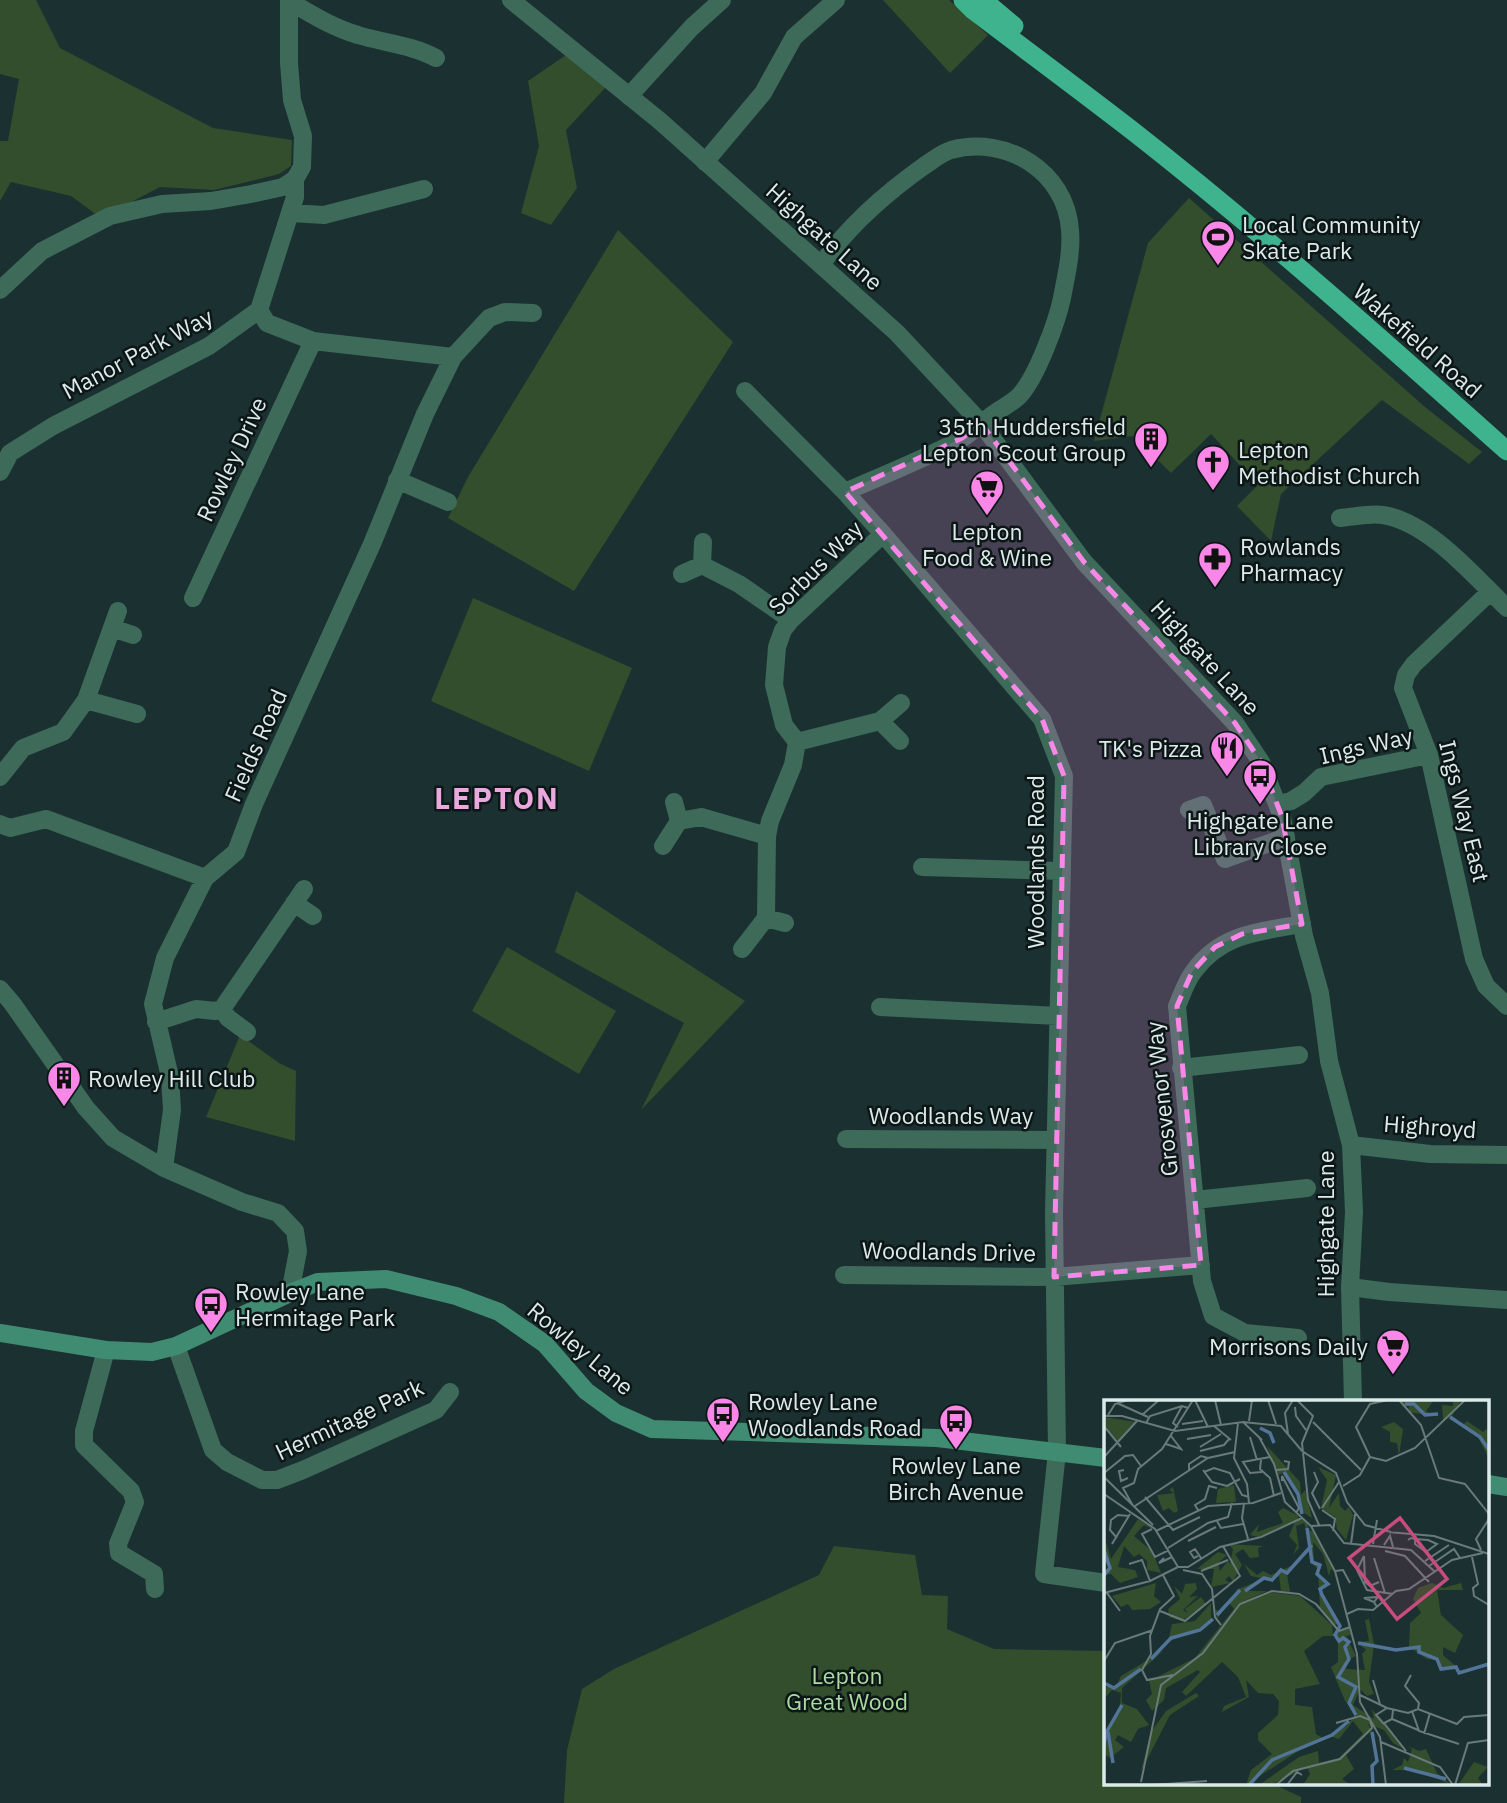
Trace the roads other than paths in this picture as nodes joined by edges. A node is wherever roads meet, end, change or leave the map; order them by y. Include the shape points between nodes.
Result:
1 (511, 0) edge
2 (722, 0) edge
3 (835, 0) edge
4 (963, 0) edge
5 (983, 0) edge
6 (289, 1) edge
7 (436, 58) dead end
8 (629, 96) junction
9 (1135, 133) junction
10 (705, 162) junction
11 (295, 179) junction
12 (424, 189) dead end
13 (290, 213) junction
14 (821, 265) junction
15 (0, 290) edge
16 (259, 310) junction
17 (533, 313) dead end
18 (313, 341) junction
19 (453, 357) junction
20 (745, 391) dead end
21 (981, 424) junction
22 (1507, 451) edge
23 (0, 472) edge
24 (397, 480) junction
25 (845, 492) junction
26 (448, 502) dead end
27 (1340, 518) dead end
28 (883, 534) junction
29 (704, 542) dead end
30 (702, 565) junction
31 (682, 574) dead end
32 (1490, 592) junction
33 (193, 598) dead end
34 (1507, 608) edge
35 (791, 620) junction
36 (133, 635) dead end
37 (86, 700) junction
38 (901, 703) dead end
39 (138, 713) dead end
40 (880, 721) junction
41 (900, 741) dead end
42 (797, 742) junction
43 (1429, 755) junction
44 (0, 777) edge
45 (674, 802) dead end
46 (1279, 804) junction
47 (1189, 810) dead end
48 (679, 821) junction
49 (0, 824) edge
50 (767, 836) junction
51 (1286, 837) junction
52 (663, 846) dead end
53 (922, 867) dead end
54 (1061, 871) junction
55 (205, 878) junction
56 (313, 916) dead end
57 (766, 918) junction
58 (785, 923) dead end
59 (1302, 924) junction
60 (742, 949) dead end
61 (0, 989) edge
62 (1507, 1006) edge
63 (880, 1007) dead end
64 (222, 1009) junction
65 (1058, 1016) junction
66 (156, 1022) junction
67 (247, 1032) dead end
68 (1299, 1055) dead end
69 (1181, 1068) junction
70 (846, 1139) dead end
71 (1055, 1140) junction
72 (1351, 1145) junction
73 (1507, 1155) edge
74 (164, 1168) junction
75 (1307, 1188) dead end
76 (1195, 1200) junction
77 (1201, 1265) junction
78 (844, 1275) dead end
79 (1054, 1277) junction
80 (1350, 1287) junction
81 (290, 1293) junction
82 (1507, 1300) edge
83 (0, 1333) edge
84 (1298, 1338) dead end
85 (176, 1346) junction
86 (106, 1350) junction
87 (450, 1392) dead end
88 (1353, 1400) edge
89 (1057, 1452) junction
90 (1104, 1458) edge
91 (1104, 1583) edge
92 (155, 1589) dead end

1 - 8 street, Highgate Lane
2 - 8 street
3 - 10 street via 794,37 763,93
4 - 9 highway, Wakefield Road
5 - 9 highway, Wakefield Road
6 - 7 street via 355,34
6 - 11 street via 292,100 303,136 302,167
8 - 10 street, Highgate Lane
9 - 22 highway, Wakefield Road
10 - 14 street, Highgate Lane
11 - 13 street
11 - 15 street via 283,187 250,194 162,204 110,216 42,251
12 - 13 street via 324,215
13 - 16 street
14 - 21 street, Highgate Lane via 897,333
14 - 21 street via 857,222 943,154 981,147 1008,150 1031,162 1054,185 1065,205 1070,256 1058,316 1032,375 1020,395
16 - 18 street via 268,323
16 - 23 street, Manor Park Way via 209,346 10,453
17 - 19 street, Fields Road via 505,312 489,318
18 - 19 street
18 - 33 street, Rowley Drive
19 - 24 street, Fields Road
20 - 25 street, Woodlands Road
21 - 25 street via 962,438
21 - 46 street, Highgate Lane via 1084,562 1235,723 1251,745
24 - 26 street
24 - 55 street, Fields Road via 236,852
25 - 28 street, Woodlands Road
27 - 32 street via 1381,514 1401,519 1424,532
28 - 35 street, Sorbus Way
28 - 54 street, Woodlands Road via 1042,719 1064,776
29 - 30 street
30 - 31 street
30 - 35 street
32 - 34 street
32 - 43 street, Ings Way East via 1406,675 1406,698
35 - 42 street, Sorbus Way via 777,647 774,685 784,724
36 - 37 street via 115,619
37 - 39 street
37 - 44 street via 63,732 23,748
38 - 40 street
40 - 41 street
40 - 42 street
42 - 50 street
43 - 46 street, Ings Way via 1321,776 1292,801
43 - 62 street, Ings Way East via 1474,959 1486,986
45 - 48 street
46 - 51 street, Highgate Lane
47 - 51 street via 1203,805 1225,859
48 - 50 street via 701,817
48 - 52 street
49 - 55 street via 10,828 46,819
50 - 57 street
51 - 59 street, Highgate Lane
53 - 54 street
54 - 65 street, Woodlands Road
55 - 66 street, Fields Road via 165,958 153,1004
56 - 64 street via 299,896
57 - 58 street
57 - 60 street
59 - 69 street, Grosvenor Way via 1242,934 1215,947 1192,972 1177,1006
59 - 72 street, Highgate Lane
61 - 74 street via 113,1138
63 - 65 street
64 - 66 street via 196,1009
64 - 67 street
65 - 71 street, Woodlands Road
66 - 74 street, Fields Road via 170,1077 172,1111
68 - 69 street
69 - 76 street, Grosvenor Way
70 - 71 street, Woodlands Way
71 - 79 street, Woodlands Road
72 - 73 street, Highroyd via 1430,1154
72 - 80 street, Highgate Lane
74 - 81 street via 278,1213 295,1231 298,1251
75 - 76 street
76 - 77 street, Grosvenor Way
77 - 79 street, Woodlands Drive
77 - 84 street, Grosvenor Way via 1213,1316 1245,1333
78 - 79 street, Woodlands Drive
79 - 89 street, Woodlands Road
80 - 82 street
80 - 88 street, Highgate Lane
81 - 85 main road, Rowley Lane
81 - 89 main road, Rowley Lane via 318,1282 386,1279 499,1312 545,1344 586,1391 617,1413 653,1429 937,1438
83 - 86 main road, Rowley Lane
85 - 86 main road, Rowley Lane via 152,1352
85 - 87 street, Hermitage Park via 213,1450 262,1480 303,1470 436,1410
86 - 92 street via 84,1446 131,1492 135,1502 118,1544 119,1553 154,1574
89 - 90 main road, Rowley Lane
89 - 91 street, Woodlands Road via 1044,1574

